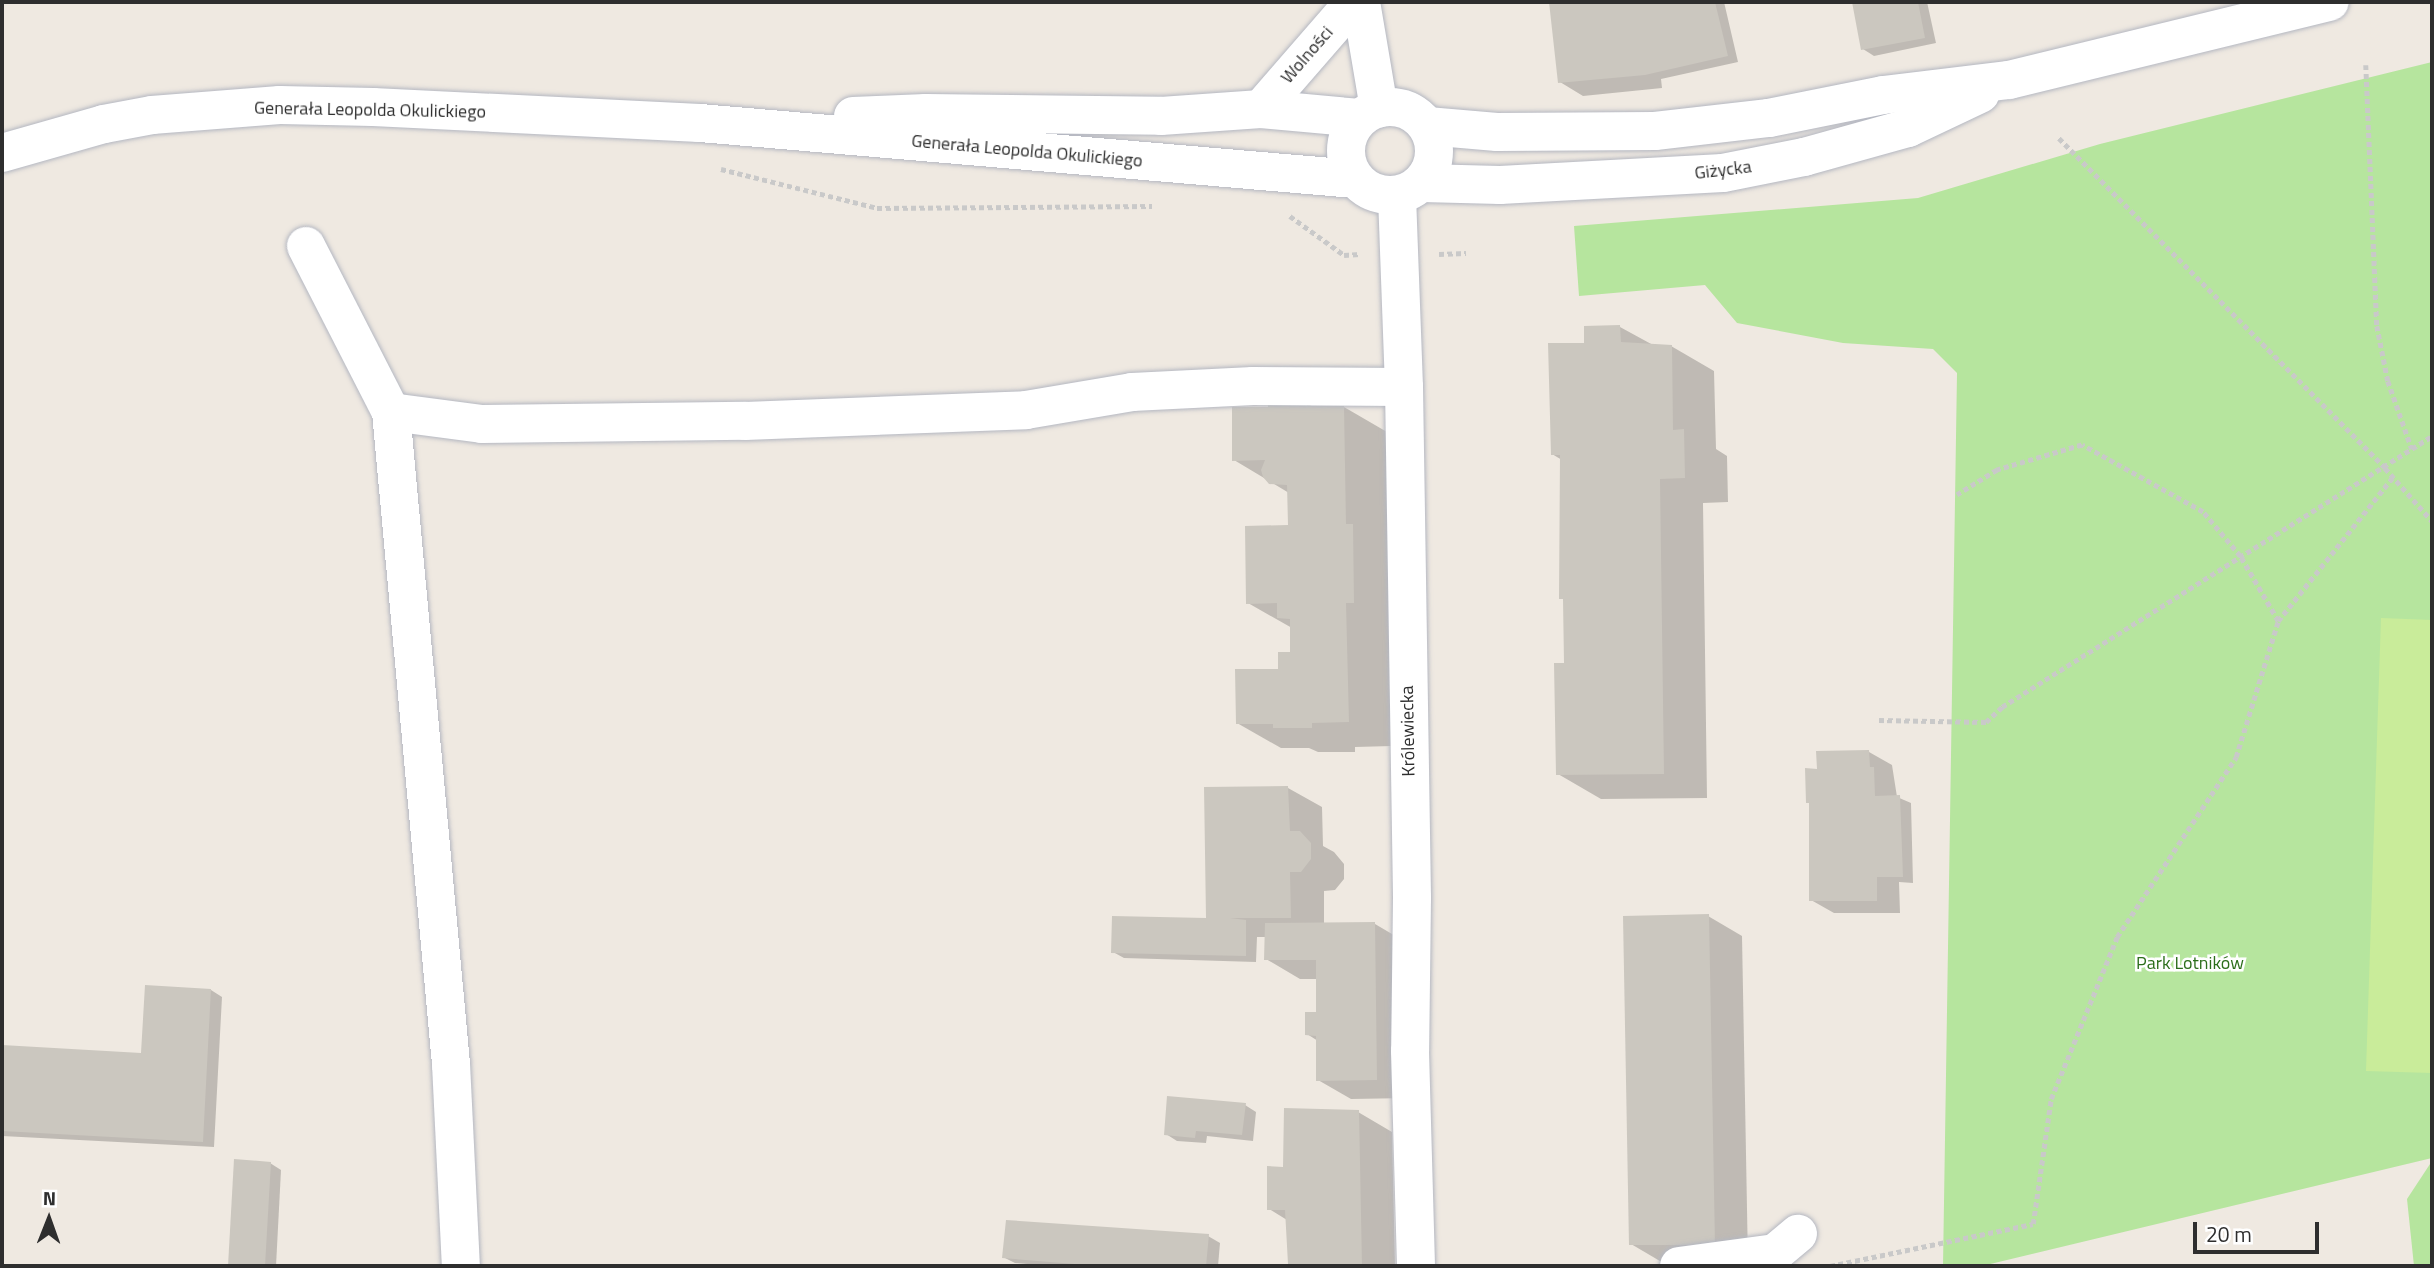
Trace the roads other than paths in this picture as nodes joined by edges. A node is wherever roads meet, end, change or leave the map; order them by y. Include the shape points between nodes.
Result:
1 (1354, 2) edge
2 (1361, 2) edge
3 (2330, 2) edge
4 (2009, 79) junction
5 (1261, 109) junction
6 (1369, 113) junction
7 (700, 123) junction
8 (1427, 127) junction
9 (2, 153) edge
10 (1355, 179) junction
11 (1418, 199) junction
12 (306, 246) dead end
13 (1404, 387) junction
14 (391, 412) junction
15 (1787, 1251) edge
16 (461, 1266) edge
17 (1416, 1266) edge
18 (1679, 1266) edge

1 - 5 street, Wolności
2 - 6 street
3 - 4 street, Giżycka
4 - 8 street, Giżycka via 1883,95 1769,118 1655,131 1497,132
4 - 11 street, Giżycka via 1908,128 1804,157 1723,173 1500,185
5 - 6 street, Generała Leopolda Okulickiego
5 - 7 street, Generała Leopolda Okulickiego via 1161,116 926,113
6 - 8 street via 1406,110
6 - 10 street via 1346,141 1348,168
7 - 9 street, Generała Leopolda Okulickiego via 279,105 152,115
7 - 10 street, Generała Leopolda Okulickiego
8 - 11 street via 1433,161
10 - 11 street via 1366,190 1381,195
11 - 13 street, Królewiecka
12 - 14 street
13 - 14 street via 1146,391 1026,410 745,421 482,424
13 - 17 street, Królewiecka
14 - 16 street via 450,1051
15 - 18 street

